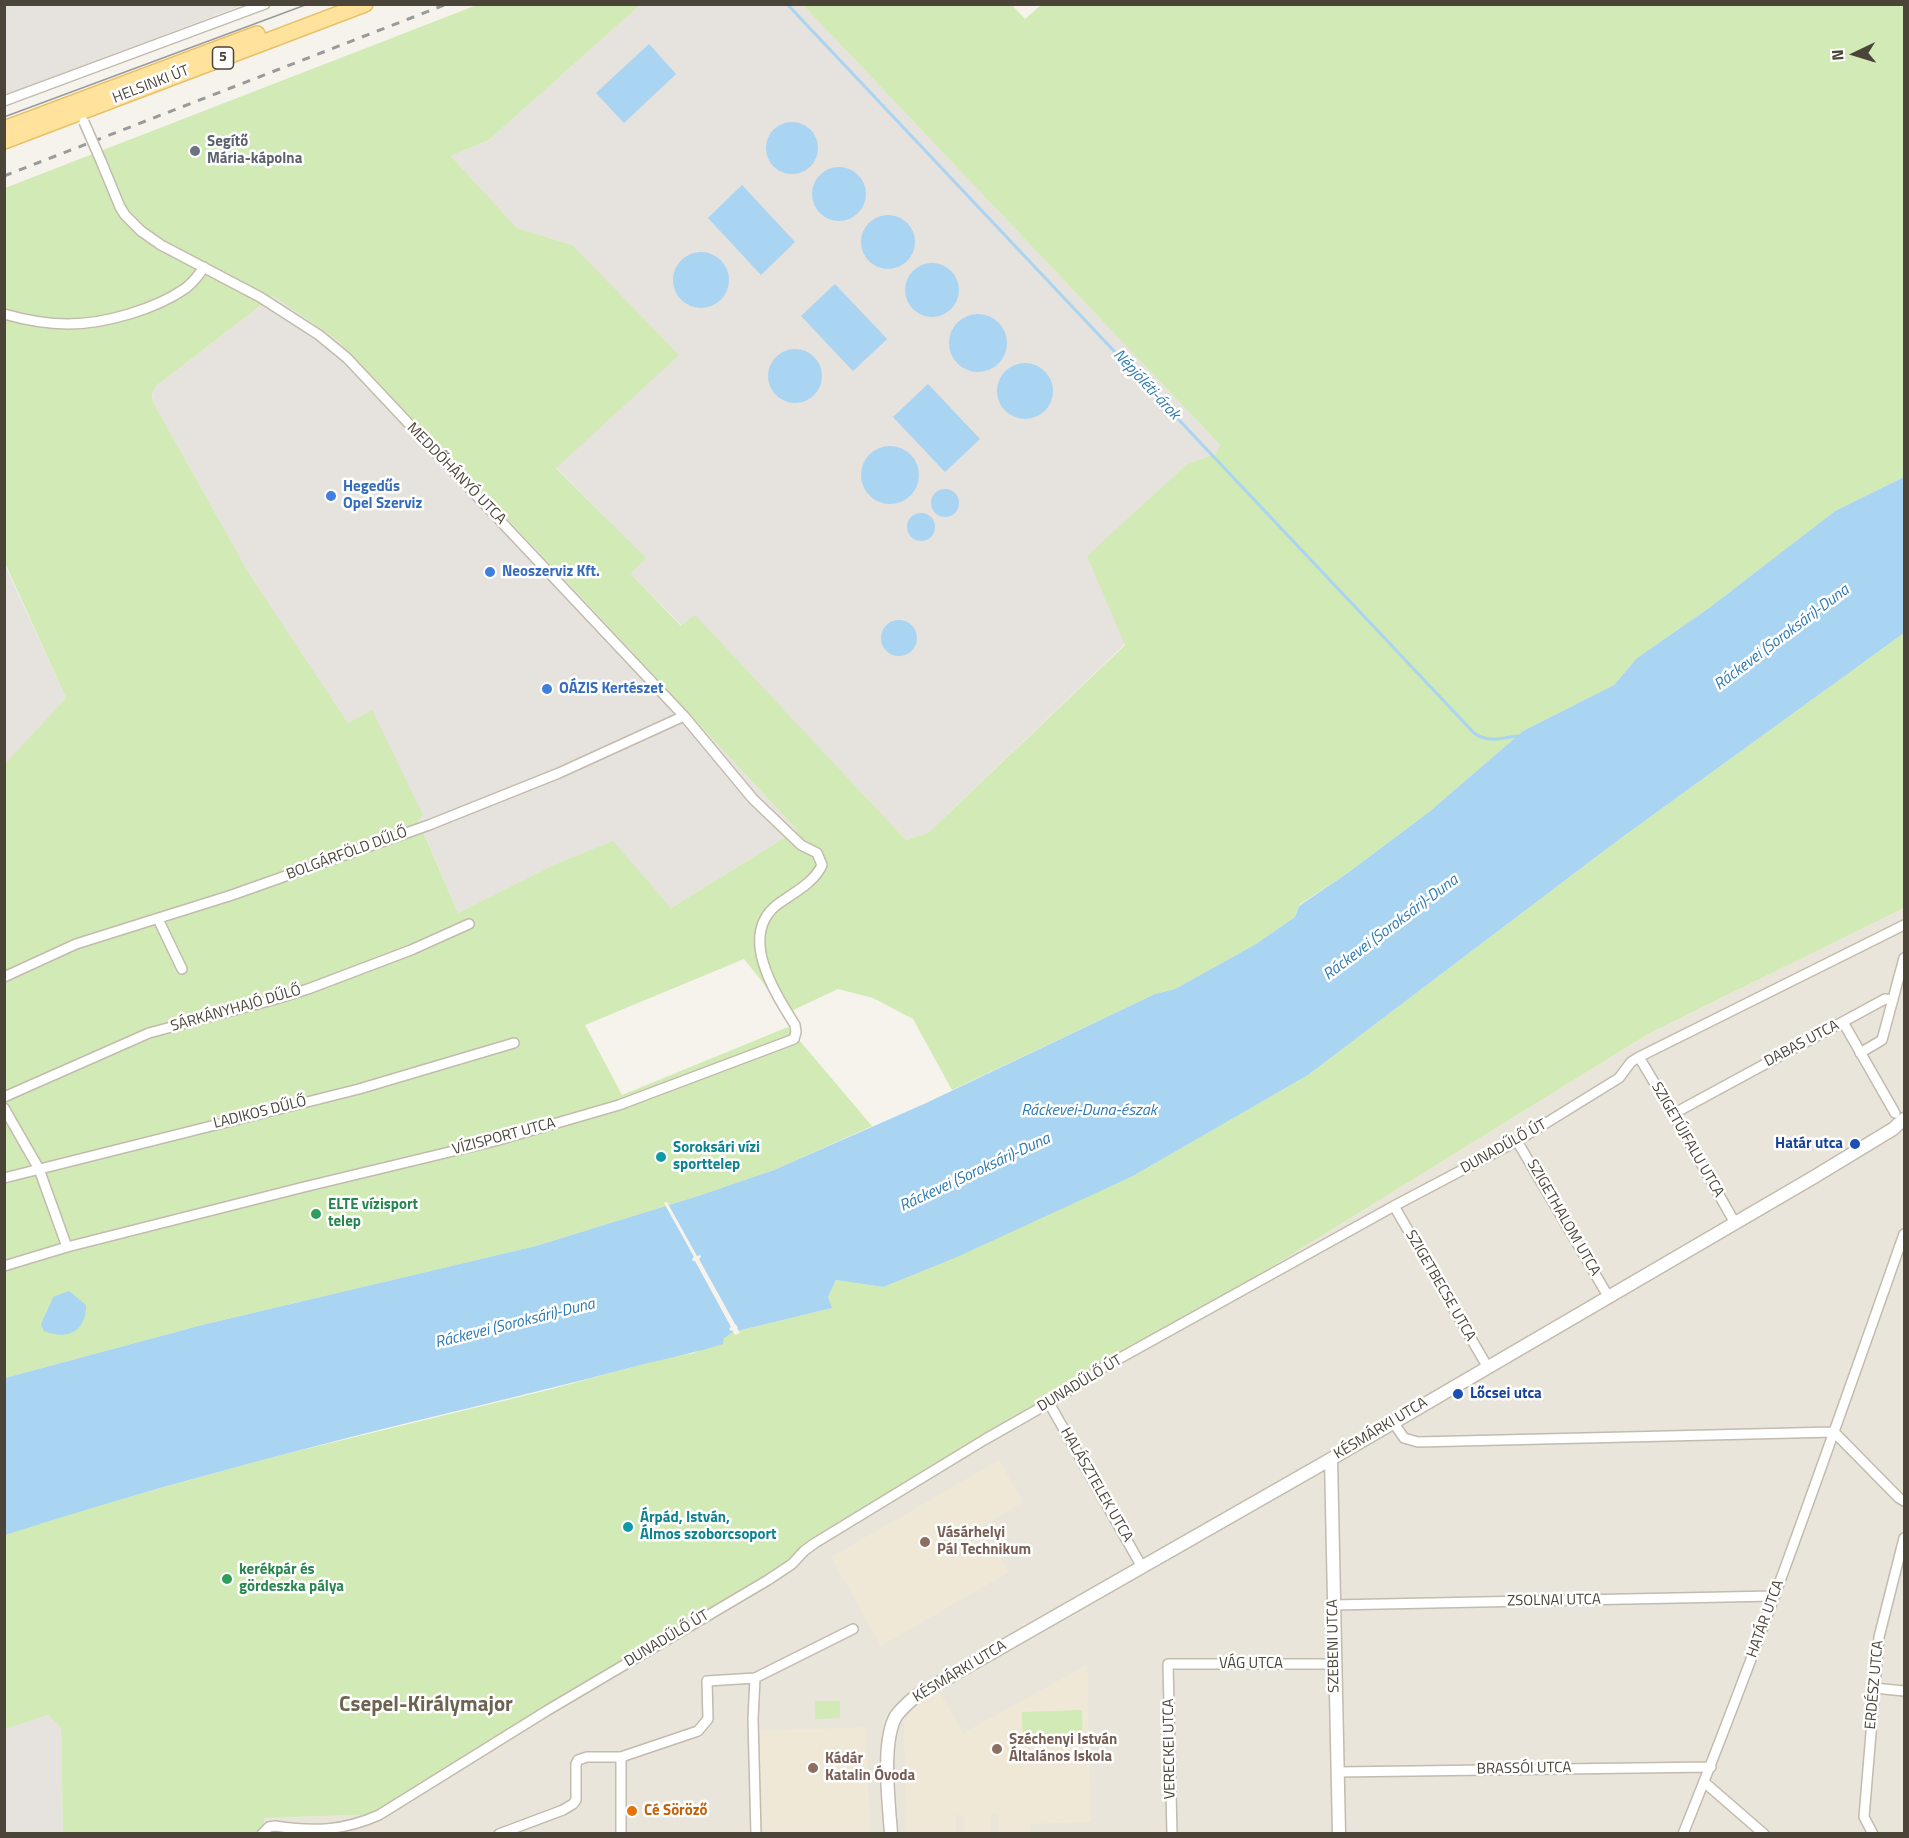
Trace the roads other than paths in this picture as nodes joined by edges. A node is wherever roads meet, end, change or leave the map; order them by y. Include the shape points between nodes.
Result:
1 (265, 4) edge
2 (336, 4) edge
3 (365, 4) edge
4 (4, 100) edge
5 (84, 110) junction
6 (4, 129) edge
7 (4, 141) edge
8 (204, 267) junction
9 (4, 314) edge
10 (684, 716) junction
11 (822, 865) joint
12 (158, 919) junction
13 (469, 924) dead end
14 (1905, 925) edge
15 (1905, 958) edge
16 (182, 969) dead end
17 (4, 977) edge
18 (1893, 1000) junction
19 (1843, 1022) junction
20 (514, 1043) dead end
21 (1860, 1053) junction
22 (1639, 1057) junction
23 (4, 1097) edge
24 (4, 1108) edge
25 (1673, 1114) junction
26 (1900, 1116) edge
27 (1899, 1129) edge
28 (1518, 1141) junction
29 (39, 1169) junction
30 (4, 1178) edge
31 (1394, 1206) junction
32 (1735, 1223) junction
33 (1905, 1234) edge
34 (67, 1248) junction
35 (4, 1266) edge
36 (1608, 1296) junction
37 (1487, 1366) junction
38 (1049, 1403) junction
39 (1393, 1422) junction
40 (1834, 1432) junction
41 (1331, 1459) junction
42 (1905, 1501) edge
43 (1905, 1538) edge
44 (1142, 1567) junction
45 (1774, 1596) junction
46 (1333, 1605) junction
47 (853, 1629) dead end
48 (1168, 1664) joint
49 (1334, 1664) junction
50 (754, 1678) junction
51 (1874, 1688) junction
52 (1905, 1691) edge
53 (621, 1757) junction
54 (1711, 1767) junction
55 (1338, 1772) junction
56 (1704, 1782) junction
57 (262, 1833) edge
58 (499, 1833) edge
59 (621, 1833) edge
60 (756, 1833) edge
61 (891, 1833) edge
62 (1172, 1833) edge
63 (1339, 1833) edge
64 (1683, 1833) edge
65 (1764, 1833) edge
66 (1873, 1833) edge

1 - 4 street
2 - 5 main road, HELSINKI ÚT / 5
3 - 5 main road, HELSINKI ÚT / 5
5 - 6 main road, HELSINKI ÚT / 5 via 66,105
5 - 7 main road, HELSINKI ÚT / 5
5 - 8 street, MEDDŐHÁNYÓ UTCA, bridge via 120,207 134,225 161,245
8 - 9 street via 168,299 111,318 62,324
8 - 10 street, MEDDŐHÁNYÓ UTCA via 260,297 347,358
10 - 11 street, MEDDŐHÁNYÓ UTCA via 753,799 801,845 817,853
10 - 12 street, BOLGÁRFÖLD DŰLŐ via 559,773 429,825
11 - 34 street, VÍZISPORT UTCA via 817,875 766,915 759,938 761,960 795,1025 794,1039 619,1105 495,1141
12 - 16 street
12 - 17 street, BOLGÁRFÖLD DŰLŐ via 76,944
13 - 23 street, SÁRKÁNYHAJÓ DŰLŐ via 297,993 149,1033
14 - 22 street, DUNADŰLŐ ÚT
15 - 18 street
18 - 19 street, DABAS UTCA via 1885,999
18 - 21 street via 1882,1040
19 - 21 street
19 - 25 street, DABAS UTCA
20 - 29 street, LADIKOS DŰLŐ via 359,1089
21 - 26 street
22 - 25 street, SZIGETÚJFALU UTCA
22 - 28 street, DUNADŰLŐ ÚT via 1619,1078
24 - 29 street
25 - 32 street, SZIGETÚJFALU UTCA
26 - 27 street, KÉSMÁRKI UTCA
27 - 32 street, KÉSMÁRKI UTCA
28 - 31 street, DUNADŰLŐ ÚT
28 - 36 street, SZIGETHALOM UTCA
29 - 30 street, LADIKOS DŰLŐ
29 - 34 street
31 - 37 street, SZIGETBECSE UTCA
31 - 38 street, DUNADŰLŐ ÚT via 1104,1367
32 - 36 street, KÉSMÁRKI UTCA
33 - 40 street, HATÁR UTCA
34 - 35 street, VÍZISPORT UTCA
36 - 37 street, KÉSMÁRKI UTCA
37 - 39 street, KÉSMÁRKI UTCA
38 - 44 street, HALÁSZTELEK UTCA
38 - 57 street, DUNADŰLŐ ÚT via 854,1518 768,1580 379,1815 335,1829 275,1826
39 - 40 street via 1404,1438 1418,1442
39 - 41 street, KÉSMÁRKI UTCA
40 - 42 street
40 - 45 street, HATÁR UTCA
41 - 44 street, KÉSMÁRKI UTCA
41 - 46 street, SZEBENI UTCA
43 - 51 street, ERDÉSZ UTCA via 1879,1636
44 - 61 street, KÉSMÁRKI UTCA via 915,1696 900,1710 889,1738
45 - 46 street, ZSOLNAI UTCA
45 - 54 street, HATÁR UTCA
46 - 49 street, SZEBENI UTCA
47 - 50 street
48 - 49 street, VÁG UTCA
48 - 62 street, VERECKEI UTCA
49 - 55 street, SZEBENI UTCA
50 - 53 street via 707,1681 708,1719 698,1731
50 - 60 street
51 - 52 street
51 - 66 street, ERDÉSZ UTCA via 1864,1817
53 - 58 street via 578,1760 573,1804
53 - 59 street
54 - 55 street, BRASSÓI UTCA
54 - 56 street, HATÁR UTCA
55 - 63 street, SZEBENI UTCA
56 - 64 street, HATÁR UTCA
56 - 65 street

